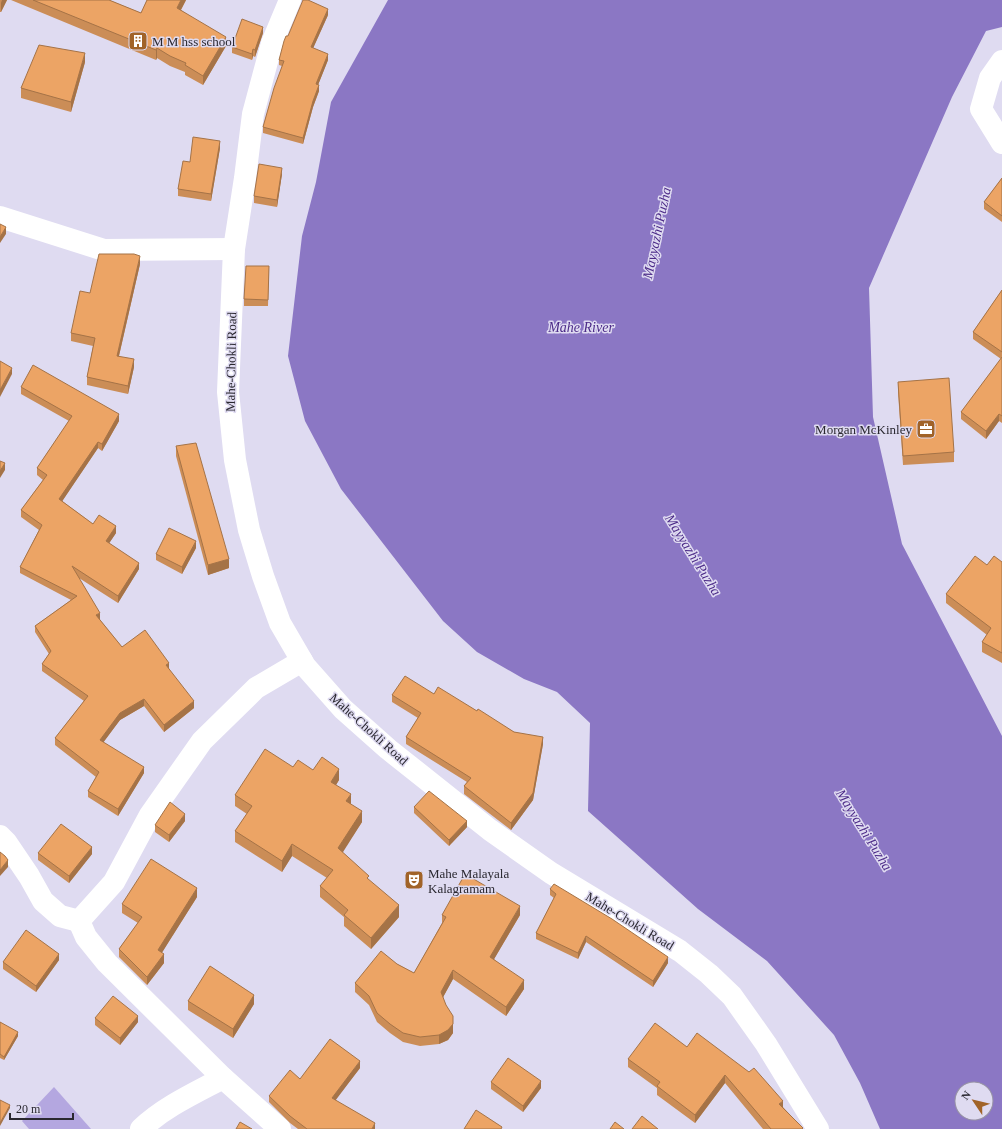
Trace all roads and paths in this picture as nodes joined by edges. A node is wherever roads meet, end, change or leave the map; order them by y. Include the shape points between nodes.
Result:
1 (290, 0) edge
2 (1002, 61) edge
3 (1002, 143) edge
4 (0, 217) edge
5 (234, 249) junction
6 (302, 660) junction
7 (0, 836) edge
8 (79, 921) junction
9 (223, 1078) junction
10 (141, 1129) edge
11 (280, 1129) edge
12 (818, 1129) edge

1 - 5 street, Mahe-Chokli Road via 272,43 253,114
2 - 3 street via 990,78 981,109
4 - 5 street via 104,250
5 - 6 street, Mahe-Chokli Road via 228,392 235,460 249,530 263,576 280,623
6 - 8 street via 256,688 202,742 150,816 114,882
6 - 12 street, Mahe-Chokli Road via 343,709 388,749 490,830 551,873 680,951 709,974 732,996 766,1044
7 - 8 street via 29,876 43,901 60,916
8 - 9 street via 86,937 107,963
9 - 10 street via 176,1103 151,1119
9 - 11 street

